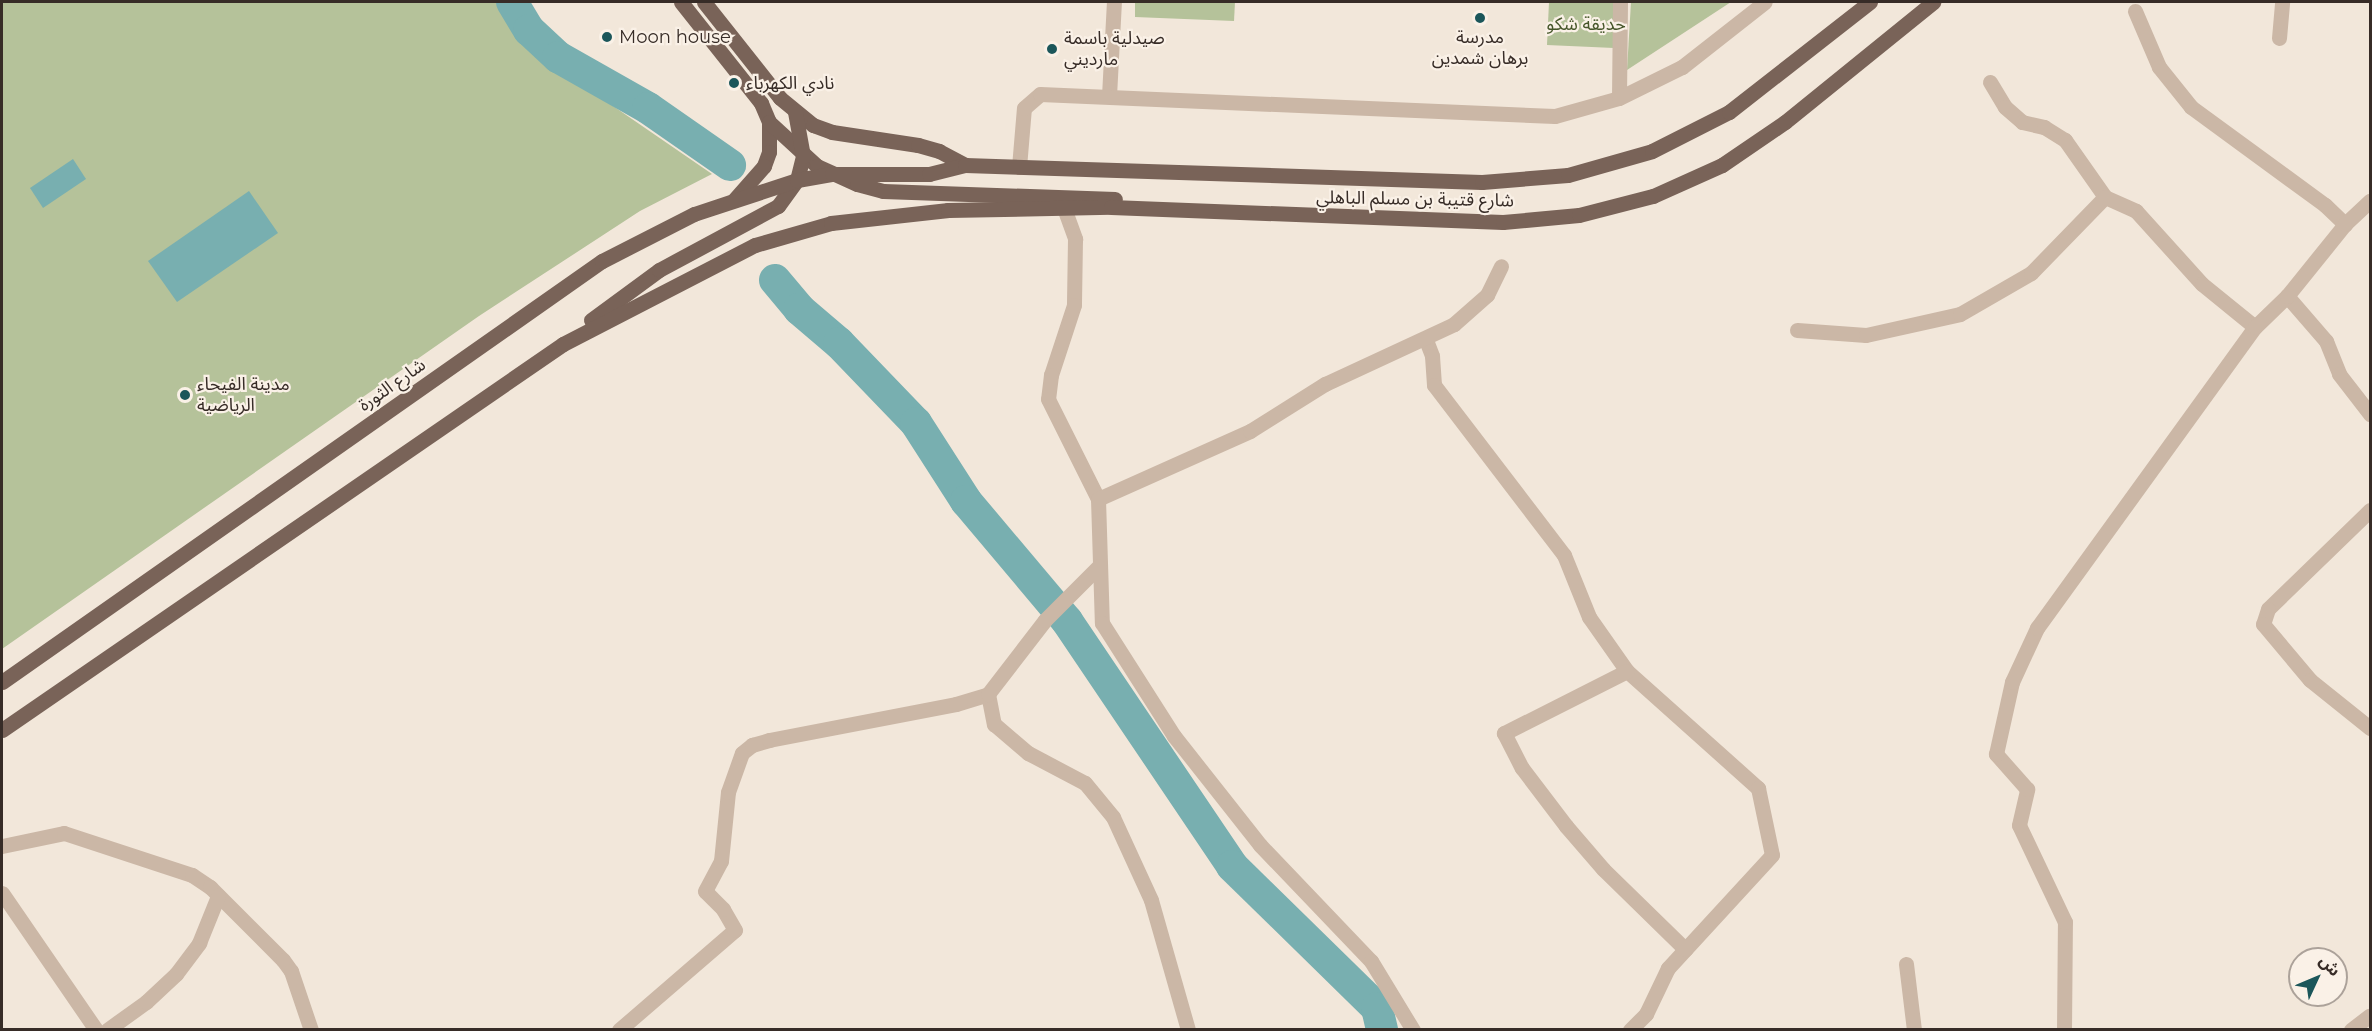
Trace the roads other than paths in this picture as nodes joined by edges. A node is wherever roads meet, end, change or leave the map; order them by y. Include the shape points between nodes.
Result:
1 (681, 2) edge
2 (704, 2) edge
3 (1114, 2) edge
4 (1620, 2) edge
5 (1765, 2) edge
6 (1870, 2) edge
7 (1933, 2) edge
8 (2282, 2) edge
9 (2135, 11) dead end
10 (2279, 38) dead end
11 (1990, 82) dead end
12 (1109, 96) junction
13 (1619, 98) junction
14 (795, 112) junction
15 (769, 122) junction
16 (803, 156) junction
17 (965, 165) junction
18 (1019, 167) junction
19 (832, 174) junction
20 (797, 180) junction
21 (2105, 197) junction
22 (2370, 201) edge
23 (733, 202) junction
24 (1064, 208) junction
25 (1174, 209) junction
26 (2345, 224) junction
27 (1501, 266) dead end
28 (2287, 296) junction
29 (2255, 327) junction
30 (1797, 330) dead end
31 (1426, 340) junction
32 (562, 344) junction
33 (2370, 414) edge
34 (1098, 499) junction
35 (2370, 510) edge
36 (1099, 566) junction
37 (1627, 671) junction
38 (2, 682) edge
39 (988, 694) junction
40 (2370, 728) edge
41 (2, 730) edge
42 (2, 846) edge
43 (2, 893) edge
44 (218, 896) junction
45 (1685, 949) junction
46 (1906, 964) dead end
47 (2369, 1016) dead end
48 (96, 1029) edge
49 (107, 1029) edge
50 (311, 1029) edge
51 (619, 1029) edge
52 (1188, 1029) edge
53 (1413, 1029) edge
54 (1630, 1029) edge
55 (1914, 1029) edge
56 (2064, 1029) edge
57 (2351, 1029) edge

1 - 15 main road via 761,103
2 - 14 main road
3 - 12 street
4 - 13 street
5 - 13 street via 1682,66
6 - 18 main road, شارع قتيبة بن مسلم الباهلي via 1729,112 1652,151 1568,174 1482,182
7 - 25 main road, شارع قتيبة بن مسلم الباهلي via 1755,145 1688,182 1616,207 1541,220 1503,222
8 - 10 street
9 - 26 street via 2159,67 2191,108 2325,205
11 - 21 street via 2005,107 2022,122 2044,127 2065,140
12 - 13 street via 1555,116
12 - 18 street via 1040,94 1029,100 1023,108
14 - 16 main road
14 - 17 main road via 832,132 918,145
15 - 16 main road
15 - 23 main road via 769,152 764,166
16 - 19 main road
16 - 20 main road
17 - 18 main road, شارع قتيبة بن مسلم الباهلي
17 - 19 main road, شارع قتيبة بن مسلم الباهلي via 929,174
19 - 20 main road, شارع الثورة
19 - 25 main road via 883,190 1104,197
20 - 23 main road, شارع الثورة
20 - 32 main road via 765,216 658,270
21 - 29 street via 2136,211 2202,284
21 - 30 street via 2031,273 1960,314 1866,335
22 - 26 street
23 - 38 main road, شارع الثورة via 694,214 602,261
24 - 25 main road, شارع قتيبة بن مسلم الباهلي
24 - 32 main road, شارع قتيبة بن مسلم الباهلي via 909,211 831,223 755,245
24 - 34 street via 1075,238 1074,305 1051,375 1048,399
26 - 28 street
27 - 31 street via 1487,295 1454,324
28 - 29 street
28 - 33 street via 2326,341 2339,374
29 - 56 street via 2037,628 2012,682 1996,754 2027,789 2019,825 2066,922
31 - 34 street via 1325,384 1250,431
31 - 37 street via 1432,356 1434,385 1564,555 1589,617
32 - 41 main road
34 - 36 street
35 - 40 street via 2268,609 2263,624 2310,680
36 - 39 street via 1045,620
36 - 53 street via 1102,623 1174,736 1260,845 1371,961
37 - 45 street via 1758,788 1772,855
37 - 45 street via 1504,733 1522,768 1566,826 1603,869
39 - 51 street via 956,705 768,740 742,753 728,792 721,861 705,891 723,909 735,930
39 - 52 street via 994,724 1028,753 1085,783 1113,817 1150,900
42 - 44 street via 32,842 48,834 87,837 192,875
43 - 48 street
44 - 49 street via 199,943 176,974 146,1002
44 - 50 street via 291,971
45 - 54 street via 1668,968 1646,1014
46 - 55 street
47 - 57 street

